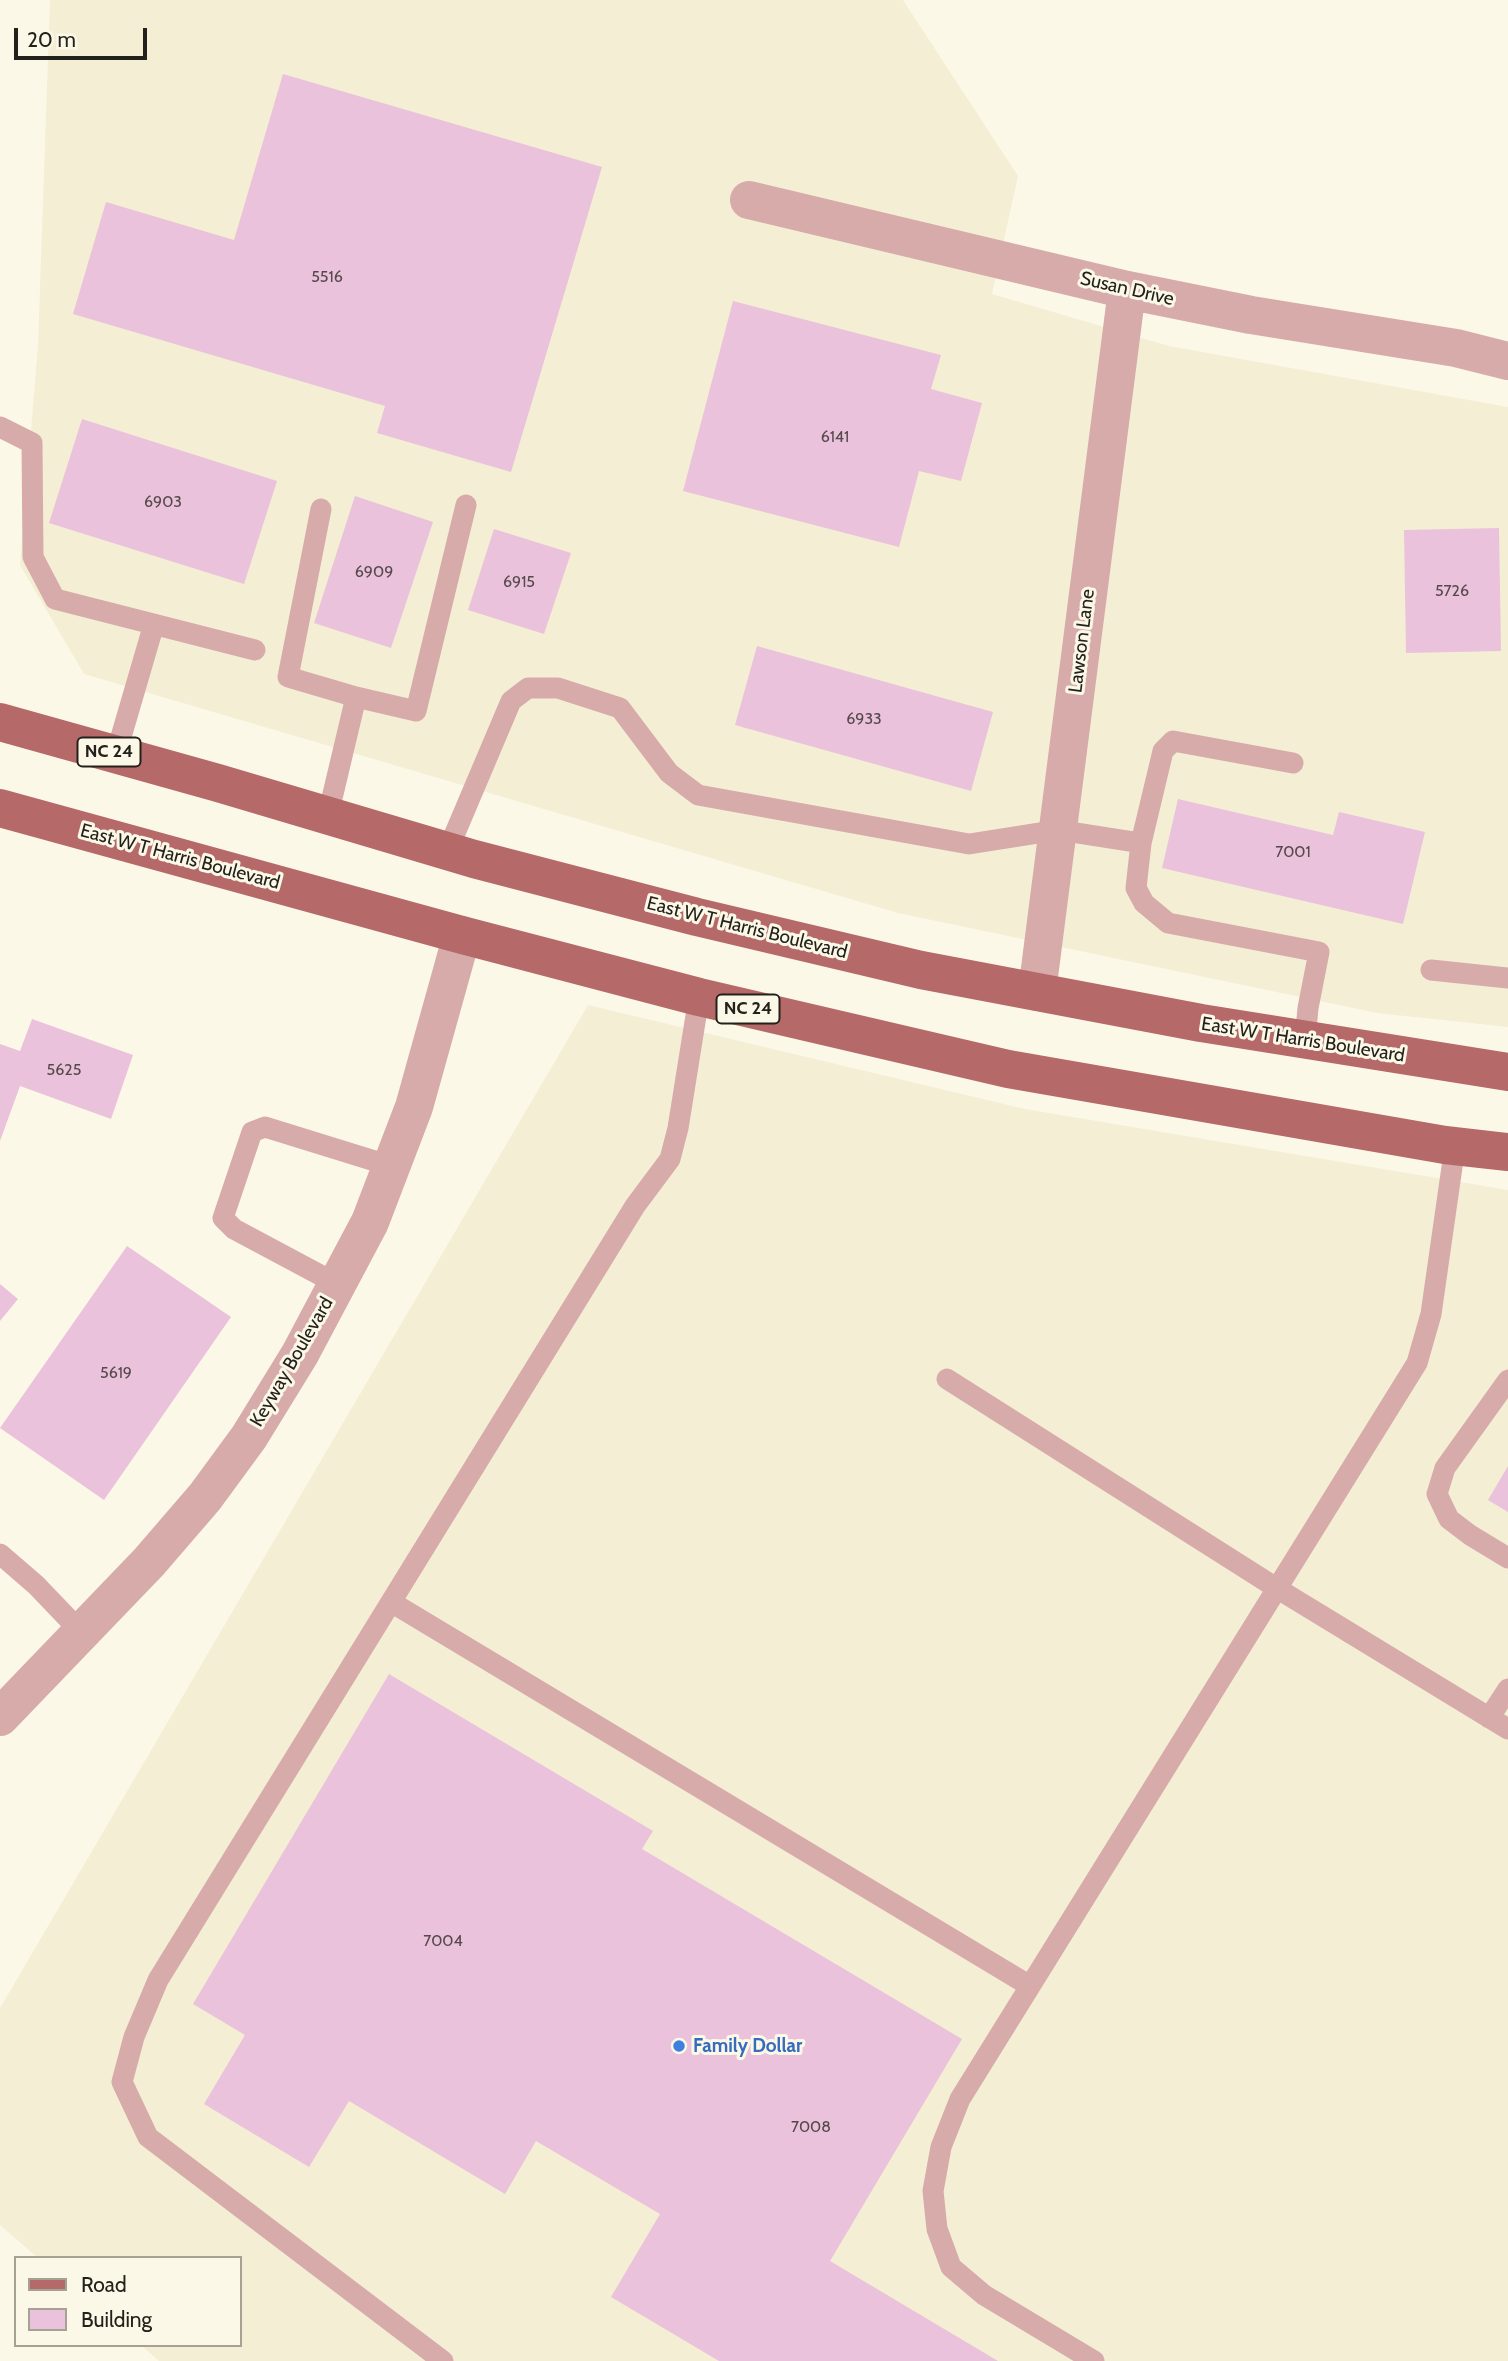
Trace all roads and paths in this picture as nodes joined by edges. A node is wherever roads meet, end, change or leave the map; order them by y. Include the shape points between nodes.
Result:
1 (749, 200) dead end
2 (1127, 290) junction
3 (1508, 361) edge
4 (0, 427) edge
5 (466, 505) dead end
6 (321, 509) dead end
7 (154, 624) junction
8 (255, 649) dead end
9 (356, 697) junction
10 (0, 722) edge
11 (116, 754) junction
12 (1293, 763) dead end
13 (0, 807) edge
14 (328, 815) junction
15 (1058, 830) junction
16 (1141, 843) junction
17 (447, 852) junction
18 (463, 935) junction
19 (1431, 970) dead end
20 (1508, 978) edge
21 (1037, 992) junction
22 (699, 998) junction
23 (1305, 1040) junction
24 (1508, 1072) edge
25 (1454, 1146) junction
26 (1508, 1152) edge
27 (391, 1166) junction
28 (337, 1284) junction
29 (947, 1379) dead end
30 (1508, 1380) edge
31 (0, 1554) edge
32 (1508, 1558) edge
33 (1278, 1589) junction
34 (391, 1602) junction
35 (82, 1633) junction
36 (1508, 1689) edge
37 (0, 1717) edge
38 (1489, 1718) junction
39 (1508, 1729) edge
40 (1030, 1986) junction
41 (443, 2361) edge
42 (1094, 2361) edge

1 - 2 street, Susan Drive
2 - 3 street, Susan Drive
2 - 15 street, Lawson Lane
4 - 7 lane via 32,443 33,557 55,599
5 - 9 lane via 416,711
6 - 9 lane via 288,677
7 - 8 lane
7 - 11 lane
9 - 14 lane
10 - 11 main road, East W T Harris Boulevard / NC 24
11 - 14 main road, East W T Harris Boulevard / NC 24
12 - 16 lane via 1173,741 1163,751
13 - 18 main road, East W T Harris Boulevard / NC 24
14 - 17 main road, East W T Harris Boulevard / NC 24
15 - 16 lane
15 - 17 lane via 969,844 698,795 669,774 620,708 558,688 528,688 511,701
15 - 21 street, Lawson Lane
16 - 23 lane via 1136,888 1143,903 1168,923 1319,952
17 - 21 main road, East W T Harris Boulevard / NC 24 via 710,920
18 - 22 main road, East W T Harris Boulevard / NC 24
18 - 27 street, Keyway Boulevard via 414,1107
19 - 20 lane
21 - 23 main road, East W T Harris Boulevard / NC 24
22 - 25 main road, East W T Harris Boulevard / NC 24 via 1008,1069
22 - 34 lane via 670,1159 635,1206
23 - 24 main road, East W T Harris Boulevard / NC 24
25 - 26 main road, East W T Harris Boulevard / NC 24
25 - 33 lane via 1431,1314 1417,1363
27 - 28 street, Keyway Boulevard via 370,1222
27 - 28 lane via 265,1127 252,1132 223,1218 234,1229
28 - 35 street, Keyway Boulevard via 249,1437 149,1562
29 - 33 lane
30 - 32 lane via 1445,1468 1437,1494 1449,1519
31 - 35 lane
33 - 38 lane
33 - 40 lane
34 - 40 lane
34 - 41 lane via 158,1980 134,2037 122,2082 148,2137
35 - 37 street, Keyway Boulevard
36 - 38 lane
38 - 39 lane
40 - 42 lane via 960,2099 941,2147 933,2192 937,2229 951,2267 975,2288

